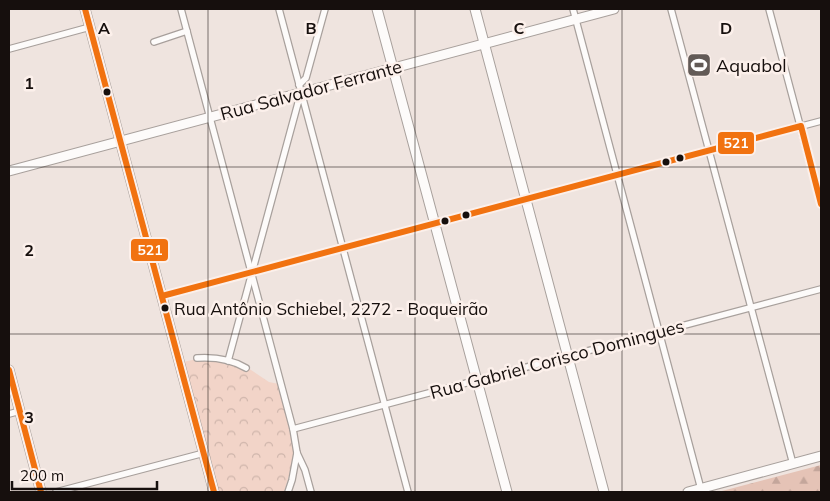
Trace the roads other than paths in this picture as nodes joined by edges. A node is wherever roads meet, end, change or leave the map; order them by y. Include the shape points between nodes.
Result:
1 (85, 9) edge
2 (181, 9) edge
3 (278, 9) edge
4 (325, 9) edge
5 (377, 9) edge
6 (475, 9) edge
7 (573, 9) edge
8 (614, 9) edge
9 (671, 9) edge
10 (769, 9) edge
11 (575, 19) junction
12 (90, 27) junction
13 (187, 32) junction
14 (154, 42) dead end
15 (484, 43) junction
16 (9, 49) edge
17 (393, 68) junction
18 (301, 91) junction
19 (210, 117) junction
20 (821, 121) edge
21 (800, 126) junction
22 (120, 141) junction
23 (709, 151) junction
24 (9, 171) edge
25 (617, 175) junction
26 (526, 200) junction
27 (821, 204) edge
28 (435, 224) junction
29 (342, 248) junction
30 (251, 272) junction
31 (821, 289) edge
32 (162, 296) junction
33 (751, 307) junction
34 (659, 332) junction
35 (567, 356) junction
36 (197, 358) dead end
37 (228, 361) junction
38 (246, 368) dead end
39 (9, 370) edge
40 (476, 380) junction
41 (384, 405) junction
42 (20, 411) junction
43 (9, 414) edge
44 (293, 429) junction
45 (204, 453) junction
46 (297, 453) junction
47 (821, 456) edge
48 (793, 464) junction
49 (701, 489) junction
50 (41, 492) edge
51 (56, 492) edge
52 (214, 492) edge
53 (288, 492) edge
54 (311, 492) edge
55 (408, 492) edge
56 (506, 492) edge
57 (604, 492) edge
58 (688, 492) edge

1 - 12 main road
2 - 13 street
3 - 18 street
4 - 18 street
5 - 17 main road
6 - 15 main road
7 - 11 street
8 - 11 main road, Rua Salvador Ferrante
9 - 23 street
10 - 21 street
11 - 15 main road, Rua Salvador Ferrante
11 - 25 street
12 - 16 street
12 - 22 main road
13 - 14 street
13 - 19 street
15 - 17 main road, Rua Salvador Ferrante
15 - 26 main road
17 - 18 main road, Rua Salvador Ferrante
17 - 28 main road
18 - 19 main road, Rua Salvador Ferrante
18 - 29 street
18 - 30 street
19 - 22 main road, Rua Salvador Ferrante
19 - 30 street
20 - 21 street
21 - 23 street
21 - 27 street
22 - 24 main road, Rua Salvador Ferrante
22 - 32 main road
23 - 25 street
23 - 33 street
25 - 26 street
25 - 34 street
26 - 28 street
26 - 35 main road
28 - 29 street
28 - 40 main road
29 - 30 street
29 - 41 street
30 - 32 street
30 - 37 street
30 - 44 street
31 - 33 street, Rua Gabriel Corisco Domingues
32 - 45 main road
33 - 34 street, Rua Gabriel Corisco Domingues
33 - 48 street
34 - 35 street, Rua Gabriel Corisco Domingues
34 - 49 street
35 - 40 street, Rua Gabriel Corisco Domingues
35 - 57 main road
36 - 37 street
37 - 38 street
39 - 42 main road
40 - 41 street, Rua Gabriel Corisco Domingues
40 - 56 main road
41 - 44 street, Rua Gabriel Corisco Domingues
41 - 55 street
42 - 43 street
42 - 50 main road
44 - 46 street
45 - 51 street
45 - 52 main road
46 - 53 street
46 - 54 street
47 - 48 main road
48 - 49 main road
49 - 58 main road

